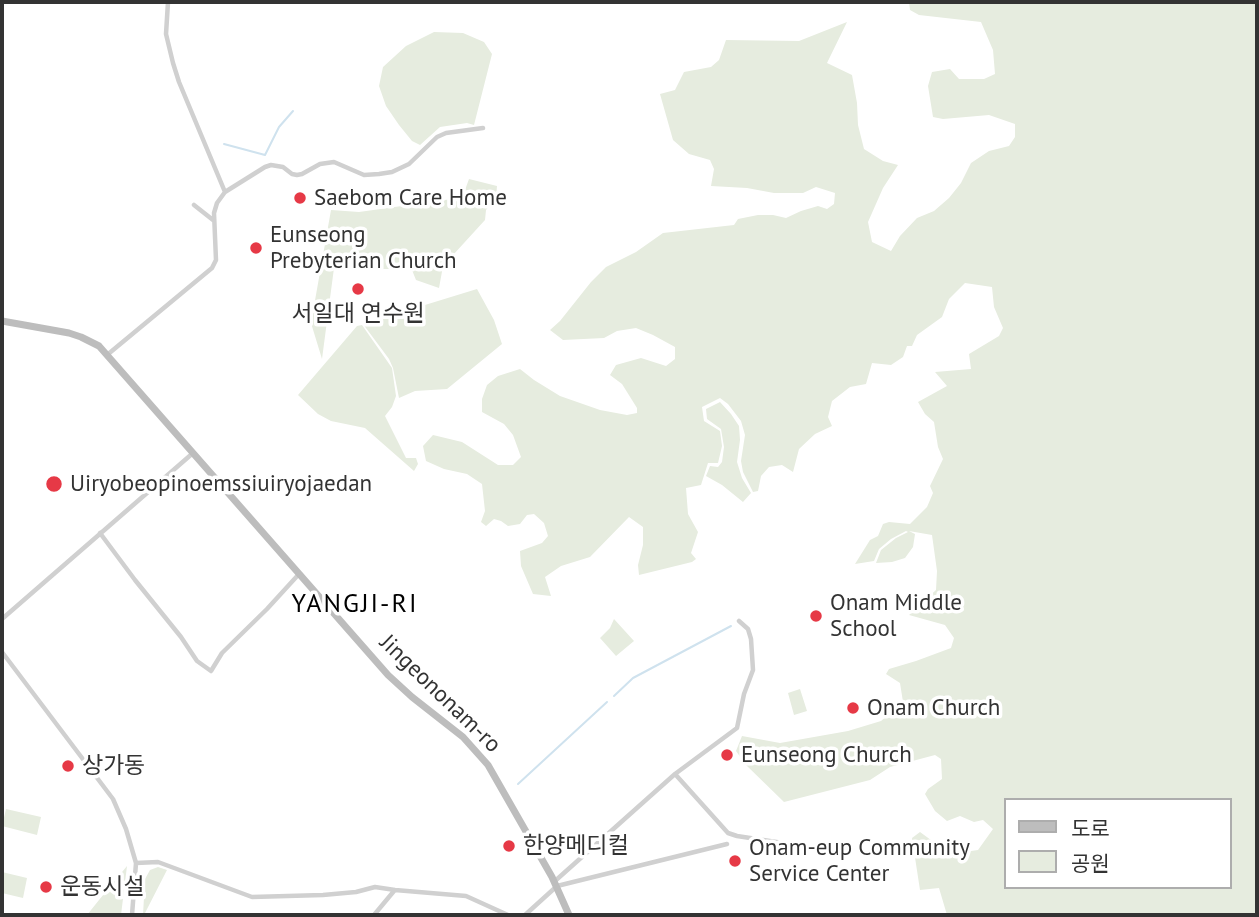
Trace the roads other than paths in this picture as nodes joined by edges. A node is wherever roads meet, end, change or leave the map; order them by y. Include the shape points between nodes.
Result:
1 (168, 2) edge
2 (483, 128) dead end
3 (225, 192) junction
4 (194, 205) dead end
5 (214, 220) junction
6 (2, 321) edge
7 (107, 355) junction
8 (193, 453) junction
9 (100, 533) junction
10 (299, 574) junction
11 (2, 619) edge
12 (739, 621) dead end
13 (2, 652) edge
14 (675, 774) junction
15 (727, 844) dead end
16 (796, 845) dead end
17 (136, 863) junction
18 (556, 884) junction
19 (395, 890) junction
20 (132, 915) edge
21 (374, 915) edge
22 (508, 915) edge
23 (525, 915) edge
24 (569, 915) edge

1 - 3 street via 166,34 173,63
2 - 3 street via 437,137 416,159 392,172 364,174 334,162 297,175 271,165
3 - 5 street
4 - 5 street
5 - 7 street via 216,260 212,268
6 - 7 main road, Jingeononam-ro via 81,337
7 - 8 main road, Jingeononam-ro
8 - 9 street
8 - 10 main road, Jingeononam-ro
9 - 10 street via 197,660 211,671 222,653
9 - 11 street
10 - 18 main road, Jingeononam-ro via 388,675 463,737 488,765
12 - 14 street via 751,639 753,670 737,728
13 - 17 street via 113,799
14 - 16 street via 729,833
14 - 18 street
15 - 18 street
17 - 19 street via 158,862 252,897 323,895 375,887
17 - 20 street
18 - 23 street
18 - 24 main road, Jingeononam-ro
19 - 21 street
19 - 22 street via 466,897

